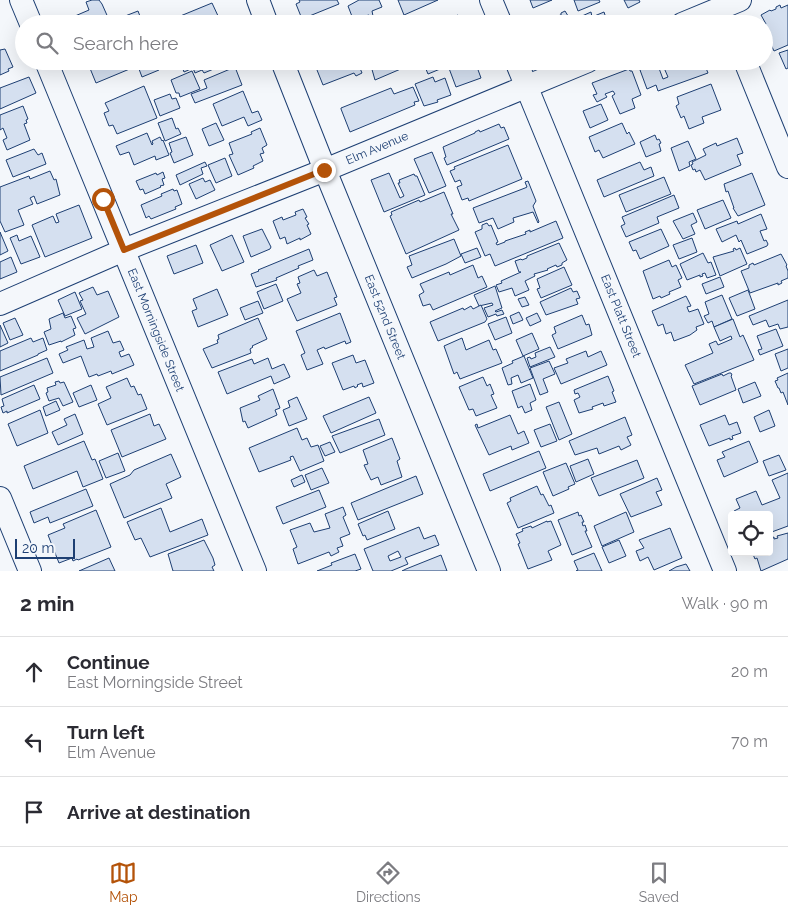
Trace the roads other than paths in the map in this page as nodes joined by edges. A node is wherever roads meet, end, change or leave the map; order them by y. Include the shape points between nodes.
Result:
1 (21, 0) edge
2 (258, 0) edge
3 (491, 0) edge
4 (729, 8) edge
5 (27, 15) edge
6 (264, 15) edge
7 (497, 15) edge
8 (708, 15) edge
9 (50, 70) edge
10 (285, 70) edge
11 (520, 70) edge
12 (566, 70) edge
13 (750, 70) edge
14 (526, 86) junction
15 (788, 167) edge
16 (324, 170) junction
17 (124, 250) junction
18 (0, 304) edge
19 (0, 498) edge
20 (30, 571) edge
21 (254, 571) edge
22 (490, 571) edge
23 (725, 571) edge

1 - 5 street
2 - 6 street
3 - 7 street
4 - 8 street
9 - 17 street, East Morningside Street
10 - 16 street, East 52nd Street
11 - 14 street, East Platt Street
12 - 14 street, Elm Avenue
13 - 15 street
14 - 16 street, Elm Avenue
14 - 23 street, East Platt Street
16 - 17 street, Elm Avenue
16 - 22 street, East 52nd Street
17 - 18 street, Elm Avenue
17 - 21 street, East Morningside Street
19 - 20 street

